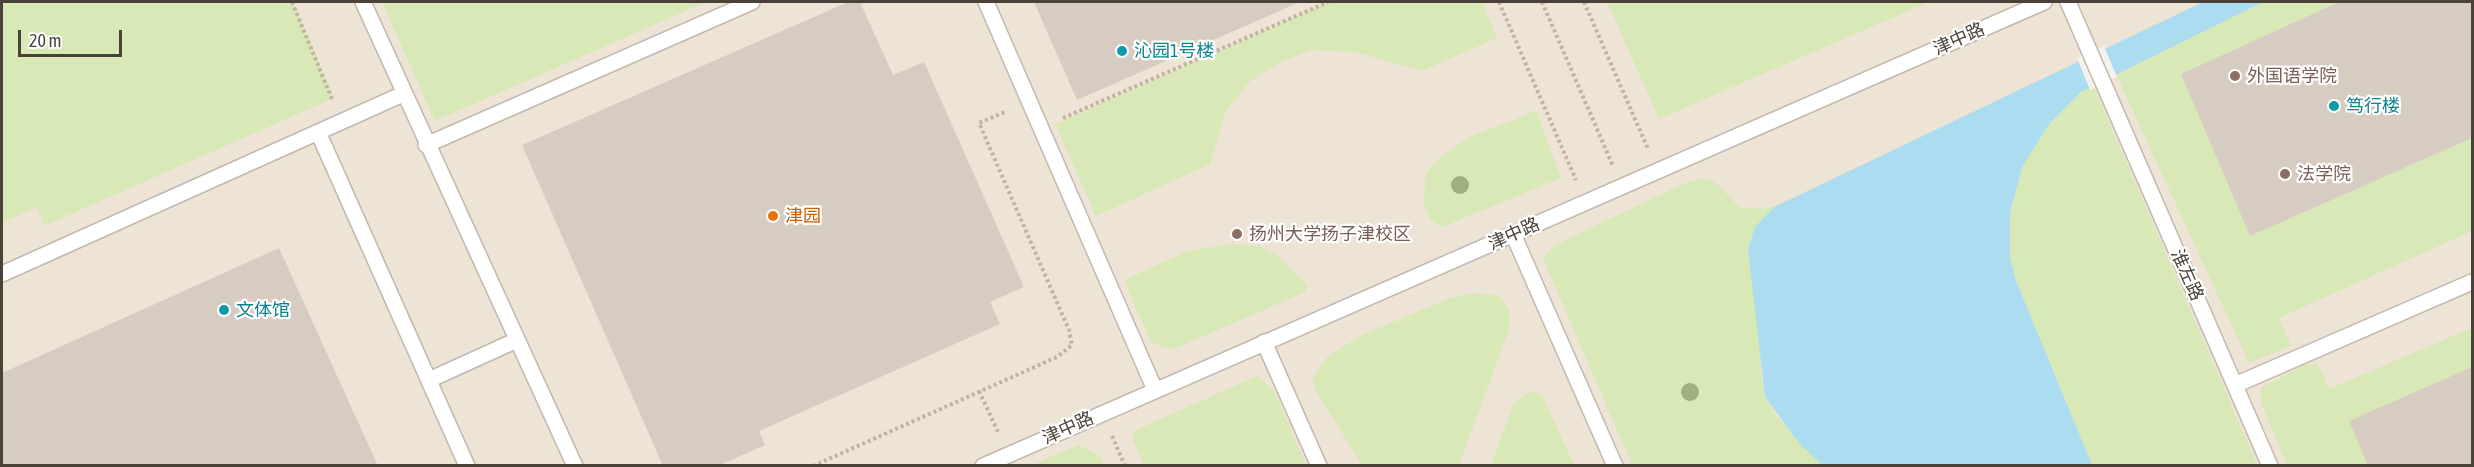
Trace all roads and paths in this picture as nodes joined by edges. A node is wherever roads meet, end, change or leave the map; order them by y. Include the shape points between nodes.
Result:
1 (292, 2) edge
2 (363, 2) edge
3 (752, 2) edge
4 (986, 2) edge
5 (1328, 2) edge
6 (1499, 2) edge
7 (1542, 2) edge
8 (1584, 2) edge
9 (2044, 2) edge
10 (2068, 2) edge
11 (403, 94) junction
12 (1029, 101) junction
13 (342, 122) junction
14 (1041, 128) junction
15 (318, 132) junction
16 (426, 145) junction
17 (1657, 171) junction
18 (1622, 187) junction
19 (1586, 202) junction
20 (1513, 234) junction
21 (2, 274) edge
22 (2472, 282) edge
23 (517, 340) junction
24 (1264, 342) junction
25 (429, 380) junction
26 (2235, 385) junction
27 (1155, 390) junction
28 (979, 392) junction
29 (1102, 413) junction
30 (1008, 454) junction
31 (467, 465) edge
32 (575, 465) edge
33 (813, 465) edge
34 (983, 465) edge
35 (1125, 465) edge
36 (1319, 465) edge
37 (1615, 465) edge
38 (2270, 465) edge

1 - 13 path
2 - 11 lane
3 - 16 lane
4 - 12 lane
5 - 14 path
6 - 19 path
7 - 18 path
8 - 17 path
9 - 17 lane, 津中路
10 - 26 lane, 淮左路
11 - 13 lane
11 - 16 lane
12 - 14 lane
12 - 28 path via 979,123 1069,330 1072,345 1057,357
13 - 15 lane
14 - 27 lane
15 - 21 lane
15 - 25 lane
16 - 23 lane
17 - 18 lane, 津中路
18 - 19 lane, 津中路
19 - 20 lane, 津中路
20 - 24 lane, 津中路
20 - 37 lane
22 - 26 lane
23 - 25 lane
23 - 32 lane
24 - 27 lane, 津中路
24 - 36 lane
25 - 31 lane
26 - 38 lane, 淮左路
27 - 29 lane, 津中路
28 - 30 path
28 - 33 path
29 - 30 lane, 津中路
29 - 35 path
30 - 34 lane, 津中路

